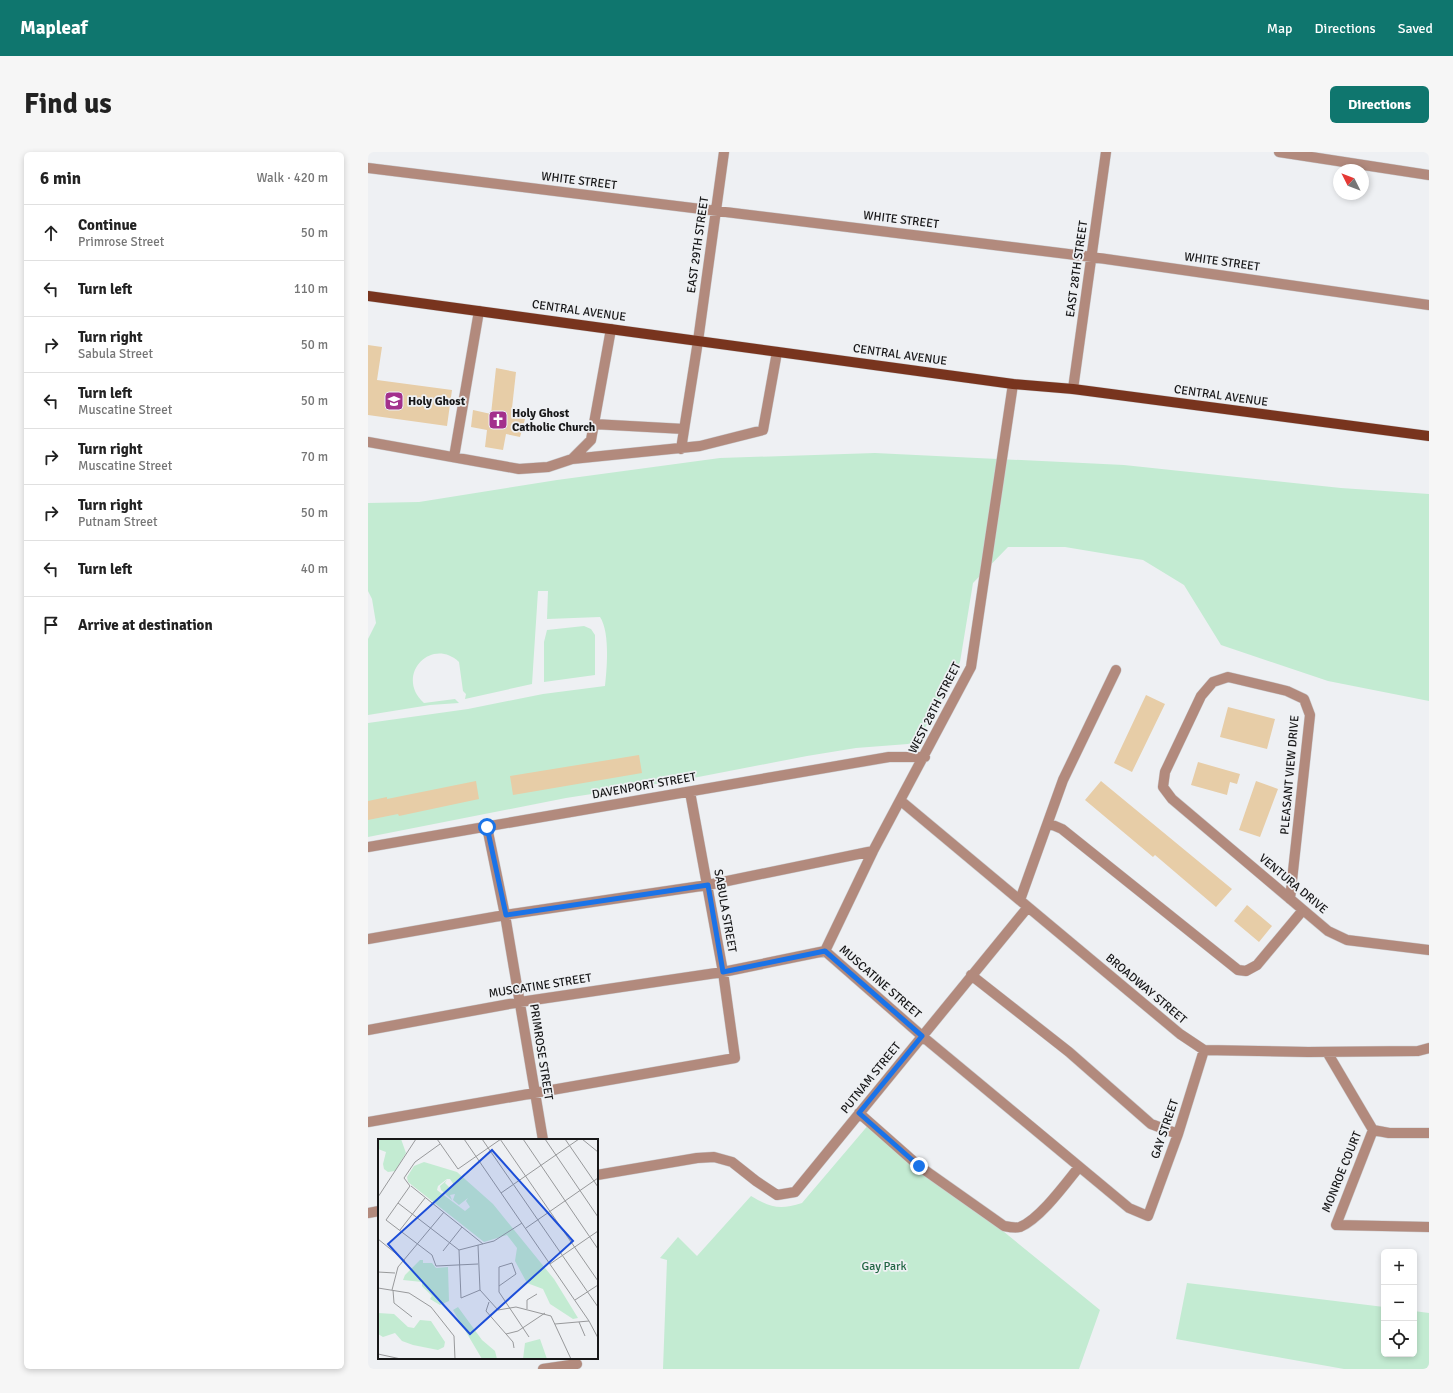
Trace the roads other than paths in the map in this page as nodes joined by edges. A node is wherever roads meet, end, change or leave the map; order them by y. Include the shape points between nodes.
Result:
1 (724, 152) edge
2 (1106, 152) edge
3 (1279, 152) edge
4 (368, 168) edge
5 (1429, 175) edge
6 (716, 211) junction
7 (1092, 256) junction
8 (368, 296) edge
9 (1429, 305) edge
10 (479, 311) junction
11 (610, 329) junction
12 (698, 341) junction
13 (777, 352) junction
14 (1013, 384) junction
15 (1073, 390) junction
16 (594, 424) junction
17 (684, 429) junction
18 (1429, 436) edge
19 (368, 442) edge
20 (681, 449) junction
21 (454, 457) junction
22 (572, 459) junction
23 (1116, 670) dead end
24 (924, 757) junction
25 (1163, 787) joint
26 (690, 792) junction
27 (901, 801) junction
28 (1048, 823) junction
29 (487, 827) junction
30 (368, 847) edge
31 (873, 851) junction
32 (708, 885) junction
33 (1290, 899) junction
34 (1020, 900) junction
35 (1028, 907) junction
36 (1303, 910) junction
37 (506, 915) junction
38 (368, 939) edge
39 (1429, 950) edge
40 (825, 951) junction
41 (723, 972) junction
42 (972, 975) junction
43 (520, 1002) junction
44 (368, 1030) edge
45 (922, 1036) junction
46 (1429, 1048) edge
47 (1204, 1050) junction
48 (1327, 1052) junction
49 (535, 1093) junction
50 (859, 1113) junction
51 (368, 1122) edge
52 (1373, 1130) junction
53 (1429, 1133) edge
54 (1178, 1134) junction
55 (543, 1139) edge
56 (1080, 1166) junction
57 (598, 1175) edge
58 (378, 1211) edge
59 (368, 1213) edge
60 (1148, 1216) joint
61 (1429, 1227) edge
62 (577, 1364) edge
63 (543, 1369) edge

1 - 6 street, EAST 29TH STREET
2 - 7 street, EAST 28TH STREET
3 - 5 street
4 - 6 street, WHITE STREET
6 - 7 street, WHITE STREET
6 - 12 street, EAST 29TH STREET
7 - 9 street, WHITE STREET
7 - 15 street, EAST 28TH STREET
8 - 10 main road, CENTRAL AVENUE
10 - 11 main road, CENTRAL AVENUE
10 - 21 street
11 - 12 main road, CENTRAL AVENUE
11 - 16 street
12 - 13 main road, CENTRAL AVENUE
12 - 17 street, EAST 29TH STREET
13 - 14 main road, CENTRAL AVENUE
13 - 20 street via 763,430
14 - 15 main road, CENTRAL AVENUE
14 - 24 street, WEST 28TH STREET via 971,667
15 - 18 main road, CENTRAL AVENUE
16 - 17 street
16 - 22 street via 591,440
17 - 20 street, EAST 29TH STREET
19 - 21 street
20 - 22 street
21 - 22 street via 519,469 548,467
23 - 28 street via 1063,780
24 - 26 street, DAVENPORT STREET via 890,757
24 - 27 street, WEST 28TH STREET
25 - 33 street, VENTURA DRIVE via 1172,799
25 - 33 street, PLEASANT VIEW DRIVE via 1165,772 1202,696 1213,682 1228,677 1287,691 1304,699 1310,715
26 - 29 street, DAVENPORT STREET
26 - 32 street, SABULA STREET
27 - 31 street, WEST 28TH STREET
27 - 34 street, BROADWAY STREET
28 - 34 street
28 - 36 street via 1062,829 1238,970 1246,971 1257,965
29 - 30 street, DAVENPORT STREET
29 - 37 street, PRIMROSE STREET
31 - 32 street
31 - 40 street, WEST 28TH STREET
32 - 37 street
32 - 41 street, SABULA STREET
33 - 36 street, VENTURA DRIVE
34 - 35 street, BROADWAY STREET
35 - 42 street, PUTNAM STREET
35 - 47 street, BROADWAY STREET via 1180,1034
36 - 39 street, VENTURA DRIVE via 1328,931 1347,940
37 - 38 street
37 - 43 street, PRIMROSE STREET
40 - 41 street, MUSCATINE STREET
40 - 45 street, MUSCATINE STREET
41 - 43 street, MUSCATINE STREET
41 - 49 street, SABULA STREET via 735,1058
42 - 45 street, PUTNAM STREET
42 - 54 street via 1069,1052 1151,1124
43 - 44 street, MUSCATINE STREET
43 - 49 street, PRIMROSE STREET
45 - 50 street, PUTNAM STREET
45 - 56 street, MUSCATINE STREET
46 - 48 street via 1418,1051
47 - 48 street
47 - 54 street, GAY STREET
48 - 52 street
49 - 51 street
49 - 55 street, PRIMROSE STREET
50 - 56 street via 919,1166 1004,1226 1019,1227 1034,1217 1056,1196
50 - 57 street, PUTNAM STREET via 795,1192 777,1195 732,1162 714,1157
52 - 53 street via 1389,1133
52 - 61 street, MONROE COURT via 1336,1225
54 - 60 street, GAY STREET
56 - 60 street, MUSCATINE STREET via 1129,1208
58 - 59 street
62 - 63 street

